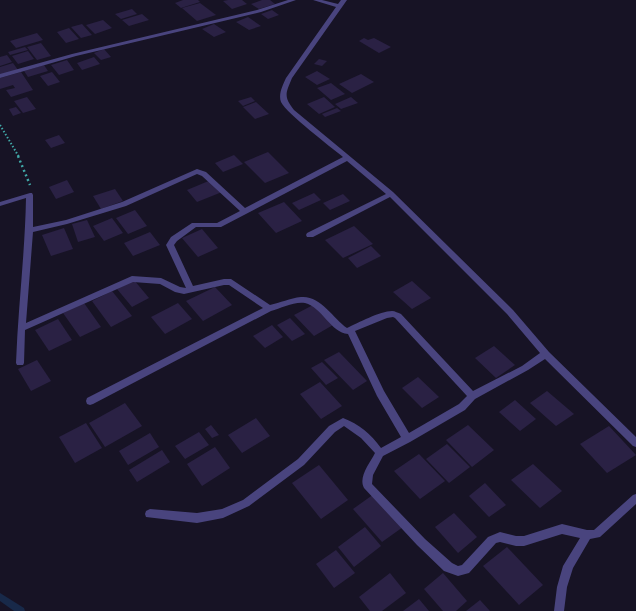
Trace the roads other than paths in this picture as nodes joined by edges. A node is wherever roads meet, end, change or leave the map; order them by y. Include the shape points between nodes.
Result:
1 (293, 0) edge
2 (316, 0) edge
3 (341, 3) edge
4 (0, 76) edge
5 (348, 158) junction
6 (391, 194) junction
7 (0, 204) edge
8 (244, 211) junction
9 (29, 230) junction
10 (310, 235) dead end
11 (191, 290) junction
12 (269, 308) junction
13 (21, 328) junction
14 (351, 330) junction
15 (546, 354) junction
16 (20, 363) dead end
17 (472, 396) junction
18 (90, 401) dead end
19 (407, 439) junction
20 (636, 443) edge
21 (380, 453) junction
22 (636, 498) edge
23 (150, 514) dead end
24 (587, 534) junction
25 (559, 611) edge

1 - 4 street via 259,11 74,55
2 - 3 street
3 - 5 street via 289,78 284,91 284,101 292,111
5 - 6 street
5 - 8 street
6 - 10 street
6 - 15 street via 510,312
7 - 9 street via 30,195
8 - 9 street via 204,174 197,171 124,204 67,222
8 - 11 street via 218,225 195,224 171,242 170,245
9 - 13 street
11 - 12 street via 231,282
11 - 13 street via 178,290 156,280 132,279
12 - 14 street via 302,300 308,301 315,304 343,330
12 - 18 street
13 - 16 street
14 - 17 street via 386,315 398,316
14 - 19 street via 380,393
15 - 17 street
15 - 20 street
17 - 19 street via 462,407
19 - 21 street
21 - 23 street via 357,428 343,422 332,429 302,462 240,505 224,513 197,518
21 - 24 street via 368,475 367,485 421,542 448,567 458,571 465,569 492,540 500,537 524,541 562,529
22 - 24 street via 596,534
24 - 25 street via 568,566

